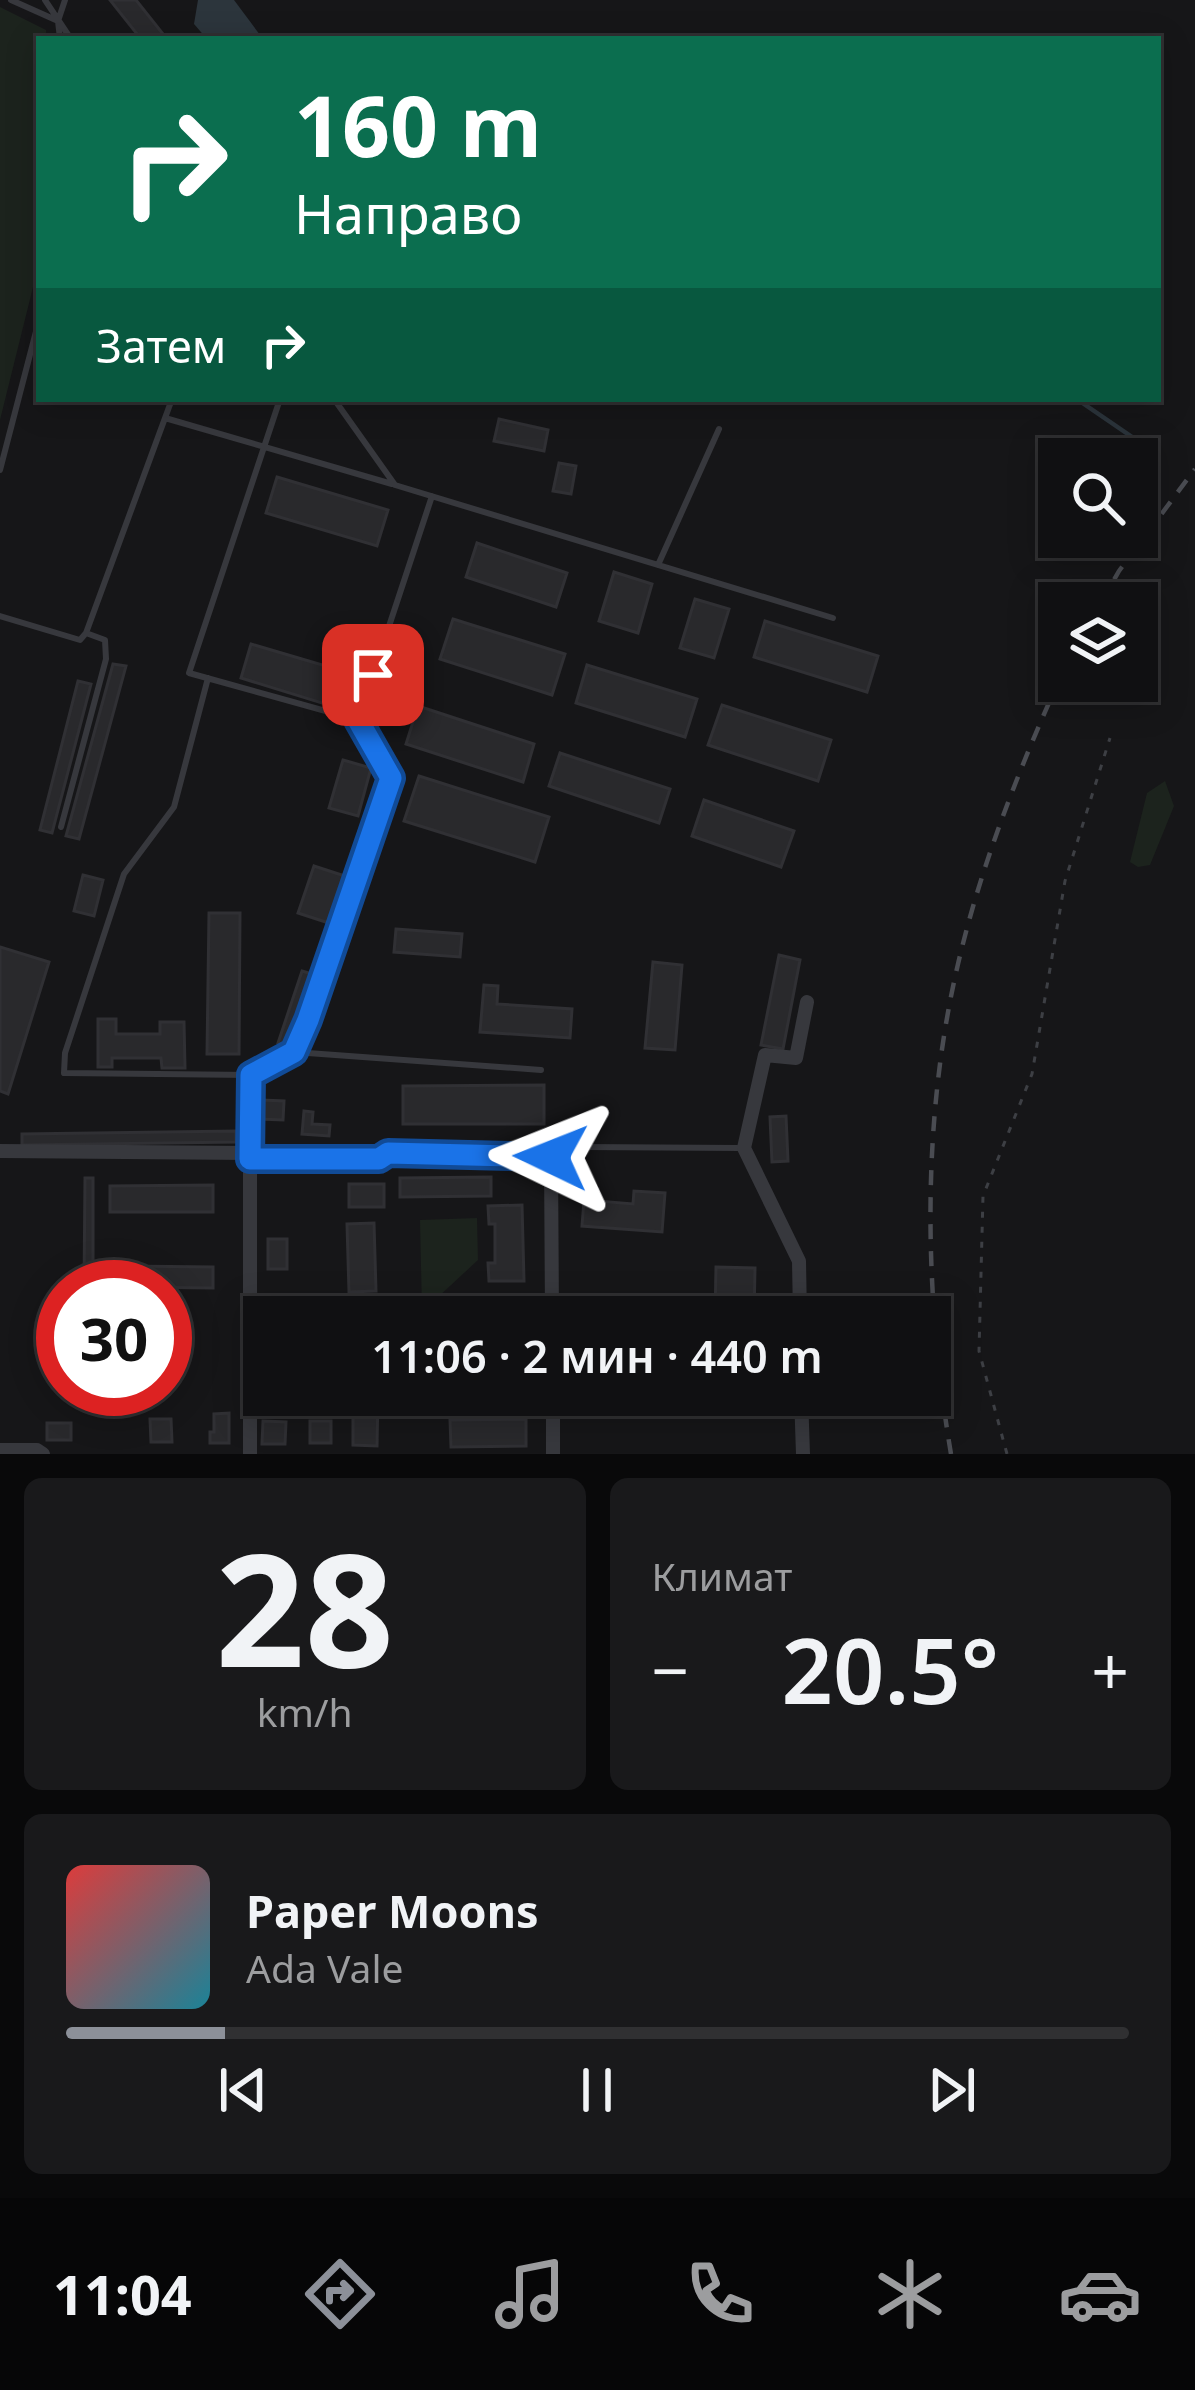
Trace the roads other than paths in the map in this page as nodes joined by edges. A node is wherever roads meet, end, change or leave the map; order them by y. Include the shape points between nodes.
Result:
1 (11, 0) edge
2 (45, 0) edge
3 (64, 0) edge
4 (58, 22) junction
5 (60, 36) edge
6 (69, 36) edge
7 (36, 332) edge
8 (171, 402) edge
9 (279, 402) edge
10 (336, 402) edge
11 (165, 418) junction
12 (719, 429) dead end
13 (264, 447) junction
14 (0, 470) edge
15 (395, 485) junction
16 (432, 496) junction
17 (658, 565) junction
18 (0, 616) edge
19 (832, 618) dead end
20 (86, 633) junction
21 (208, 678) junction
22 (358, 720) junction
23 (62, 827) dead end
24 (807, 1002) dead end
25 (294, 1052) junction
26 (541, 1070) dead end
27 (251, 1075) junction
28 (582, 1147) dead end
29 (744, 1148) junction
30 (0, 1151) edge
31 (250, 1156) junction
32 (552, 1296) edge
33 (800, 1296) edge
34 (553, 1416) edge
35 (802, 1416) edge
36 (0, 1450) edge
37 (44, 1454) edge
38 (250, 1454) edge
39 (553, 1454) edge
40 (803, 1454) edge

1 - 4 lane
2 - 4 lane
3 - 4 lane
4 - 5 lane
4 - 6 lane
7 - 14 lane
8 - 11 lane
9 - 13 lane
10 - 15 lane
11 - 13 lane
11 - 20 lane
12 - 17 lane
13 - 15 lane
13 - 21 lane via 188,673
15 - 16 lane
16 - 17 lane
16 - 22 lane
17 - 19 lane
18 - 20 lane via 64,638
20 - 23 lane via 104,640 106,659
21 - 22 lane
21 - 27 lane via 174,807 124,874 64,1073
22 - 25 lane via 391,778
24 - 29 street via 796,1058 766,1055
25 - 26 lane
25 - 27 lane
27 - 31 lane
28 - 29 lane
29 - 33 street via 799,1262
30 - 31 street
31 - 32 street via 551,1157
31 - 38 street
34 - 39 street
35 - 40 street
36 - 37 street

